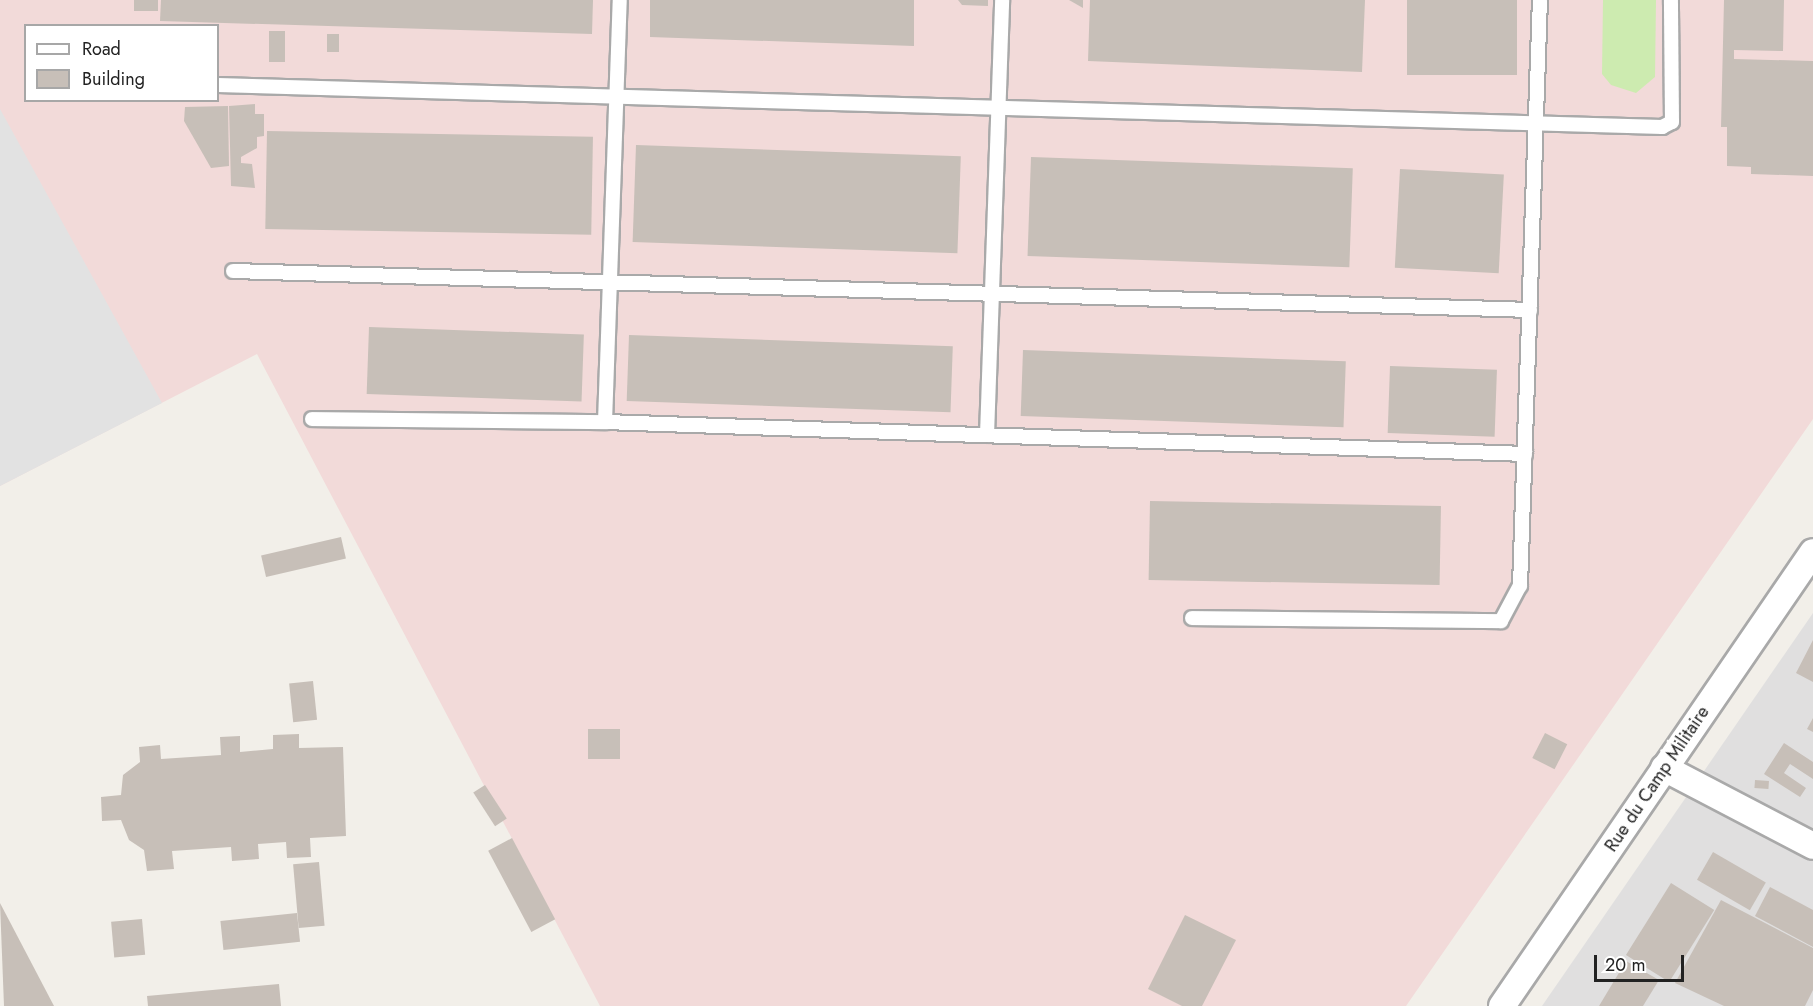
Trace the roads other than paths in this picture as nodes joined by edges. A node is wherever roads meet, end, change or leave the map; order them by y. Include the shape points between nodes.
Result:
1 (620, 0) edge
2 (1002, 0) edge
3 (1540, 0) edge
4 (1671, 0) edge
5 (219, 85) edge
6 (617, 93) junction
7 (999, 106) junction
8 (1536, 124) junction
9 (233, 271) dead end
10 (610, 279) junction
11 (992, 292) junction
12 (1530, 310) junction
13 (312, 418) dead end
14 (605, 422) junction
15 (987, 435) junction
16 (1525, 454) junction
17 (1813, 552) edge
18 (1192, 618) dead end
19 (1664, 768) junction
20 (1813, 846) edge
21 (1502, 1006) edge

1 - 6 lane
2 - 7 lane
3 - 8 lane
4 - 8 lane via 1669,126
5 - 6 lane
6 - 7 lane
6 - 10 lane
7 - 8 lane
7 - 11 lane
8 - 12 lane
9 - 10 lane
10 - 11 lane
10 - 14 lane
11 - 12 lane
11 - 15 lane
12 - 16 lane
13 - 14 lane
14 - 15 lane
15 - 16 lane
16 - 18 lane via 1520,586 1501,621
17 - 19 street, Rue du Camp Militaire
19 - 20 street
19 - 21 street, Rue du Camp Militaire

